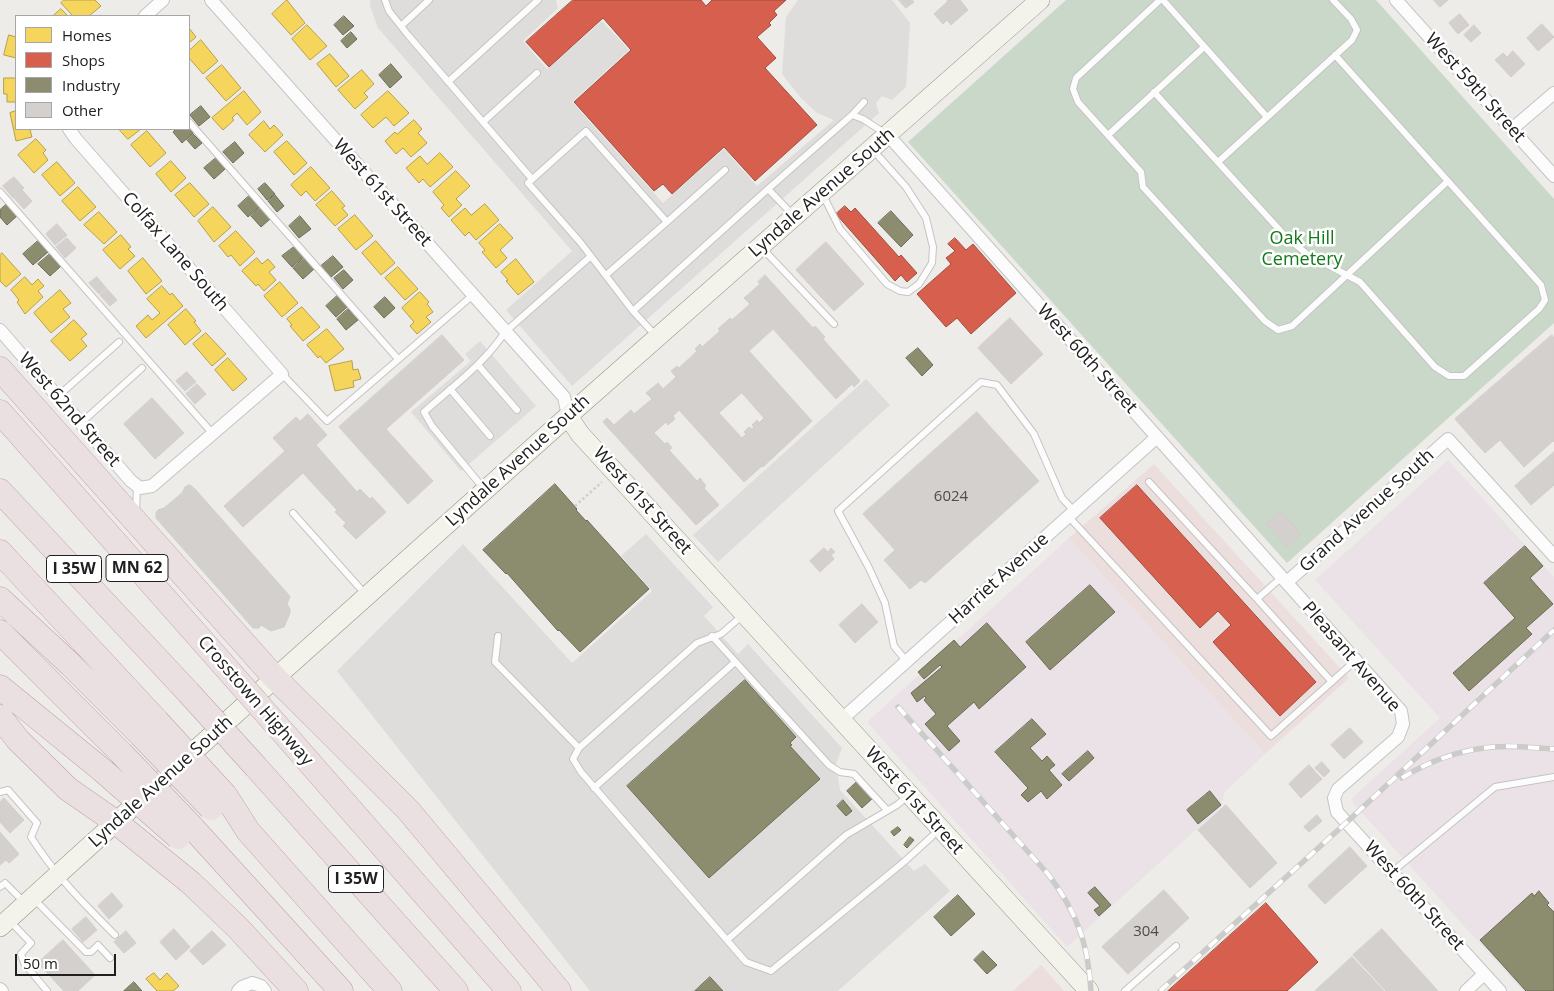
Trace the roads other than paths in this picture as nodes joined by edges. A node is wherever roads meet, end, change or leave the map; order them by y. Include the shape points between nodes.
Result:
1 (163, 0) edge
2 (211, 0) edge
3 (385, 0) edge
4 (429, 0) edge
5 (538, 0) edge
6 (1040, 0) edge
7 (1162, 0) edge
8 (1334, 0) edge
9 (1396, 0) edge
10 (146, 15) edge
11 (401, 26) junction
12 (1204, 47) junction
13 (1335, 55) junction
14 (537, 73) dead end
15 (448, 82) junction
16 (1154, 92) junction
17 (1554, 93) edge
18 (864, 102) dead end
19 (852, 115) junction
20 (1267, 117) junction
21 (483, 122) junction
22 (190, 123) edge
23 (1512, 129) junction
24 (70, 130) edge
25 (888, 135) junction
26 (1108, 135) junction
27 (873, 149) junction
28 (1218, 162) junction
29 (725, 170) dead end
30 (1554, 176) edge
31 (530, 181) junction
32 (1448, 181) junction
33 (768, 189) junction
34 (0, 192) edge
35 (822, 193) junction
36 (795, 217) junction
37 (667, 222) junction
38 (761, 247) junction
39 (591, 256) junction
40 (1347, 273) junction
41 (606, 275) junction
42 (473, 295) junction
43 (634, 311) junction
44 (834, 324) dead end
45 (0, 330) edge
46 (505, 332) junction
47 (658, 338) junction
48 (119, 342) dead end
49 (398, 359) junction
50 (478, 365) junction
51 (142, 368) dead end
52 (0, 369) edge
53 (282, 374) junction
54 (450, 390) junction
55 (57, 396) junction
56 (517, 410) dead end
57 (0, 412) edge
58 (568, 416) junction
59 (80, 423) junction
60 (213, 434) junction
61 (0, 436) edge
62 (490, 436) dead end
63 (1157, 437) junction
64 (54, 474) junction
65 (1149, 482) dead end
66 (138, 487) junction
67 (485, 490) junction
68 (0, 491) edge
69 (292, 512) dead end
70 (1071, 514) junction
71 (136, 522) junction
72 (0, 552) edge
73 (1554, 556) edge
74 (1284, 580) junction
75 (367, 596) junction
76 (0, 599) edge
77 (1257, 600) junction
78 (744, 614) junction
79 (0, 632) edge
80 (498, 636) dead end
81 (712, 636) junction
82 (1356, 660) junction
83 (735, 662) junction
84 (906, 662) junction
85 (275, 678) junction
86 (1332, 682) junction
87 (7, 692) edge
88 (0, 717) edge
89 (841, 720) junction
90 (149, 728) junction
91 (579, 748) junction
92 (1554, 777) edge
93 (594, 788) junction
94 (0, 792) edge
95 (909, 795) junction
96 (1334, 798) joint
97 (888, 810) junction
98 (116, 823) junction
99 (940, 829) junction
100 (184, 832) junction
101 (1392, 872) junction
102 (58, 875) junction
103 (0, 887) edge
104 (29, 901) junction
105 (2, 924) edge
106 (115, 935) dead end
107 (727, 940) junction
108 (1176, 946) dead end
109 (110, 958) dead end
110 (1484, 974) junction
111 (47, 991) edge
112 (238, 991) edge
113 (266, 991) edge
114 (296, 991) edge
115 (341, 991) edge
116 (390, 991) edge
117 (456, 991) edge
118 (510, 991) edge
119 (559, 991) edge
120 (1089, 991) edge
121 (1125, 991) edge
122 (1466, 991) edge
123 (1500, 991) edge

1 - 10 street
2 - 42 street, West 61st Street
3 - 11 lane
4 - 11 lane
5 - 15 lane
6 - 25 main road, Lyndale Avenue South
7 - 12 lane
7 - 26 lane via 1076,78 1073,89 1078,102
8 - 13 lane via 1357,30 1352,40
9 - 23 street, West 59th Street
11 - 15 lane
12 - 16 lane
12 - 20 lane
13 - 20 lane
13 - 32 lane
14 - 21 lane
15 - 21 lane
16 - 26 lane
16 - 28 lane
17 - 23 street
18 - 19 lane
19 - 25 lane
19 - 33 lane
20 - 28 lane
21 - 31 lane
22 - 49 lane
23 - 30 street, West 59th Street
24 - 53 street, Colfax Lane South
25 - 27 main road, Lyndale Avenue South
25 - 63 street, West 60th Street
26 - 40 lane via 1141,172 1143,187 1265,321 1278,330 1292,326
27 - 35 main road, Lyndale Avenue South
27 - 35 lane via 906,187 926,218 933,247 932,262 919,284 908,292 887,284 840,229
28 - 40 lane via 1286,237 1307,254
29 - 37 lane
31 - 37 lane via 586,132
31 - 39 lane
32 - 40 lane
32 - 40 lane via 1541,285 1545,300 1539,309 1464,376 1450,376 1435,367 1360,282
33 - 36 lane
33 - 43 lane
34 - 60 lane
35 - 36 main road, Lyndale Avenue South
36 - 38 main road, Lyndale Avenue South
37 - 41 lane
38 - 44 lane
38 - 47 main road, Lyndale Avenue South
39 - 41 lane
39 - 46 lane
41 - 43 lane
42 - 46 street, West 61st Street
42 - 49 lane
43 - 47 lane
45 - 55 street, West 62nd Street
46 - 50 lane
46 - 58 street, West 61st Street via 564,398
47 - 58 main road, Lyndale Avenue South
48 - 55 lane
49 - 53 lane via 327,421
50 - 54 lane
50 - 56 lane
51 - 59 lane
52 - 71 highway
53 - 60 street
54 - 62 lane
54 - 67 lane via 424,412
55 - 59 street, West 62nd Street
57 - 64 highway, Crosstown Highway / MN 62
58 - 67 main road, Lyndale Avenue South
58 - 78 main road, West 61st Street via 580,434
59 - 66 street, West 62nd Street
60 - 66 street via 152,486
61 - 64 highway
63 - 70 street, Harriet Avenue
63 - 74 street, West 60th Street
64 - 118 highway, Crosstown Highway / MN 62, bridge
65 - 77 lane
66 - 71 lane
67 - 75 main road, Lyndale Avenue South
68 - 117 highway, I 35W, bridge via 188,692
69 - 75 lane
70 - 84 street, Harriet Avenue
70 - 84 lane via 1034,434 997,385 981,382 838,511 885,603 894,646
70 - 86 lane via 1271,736
71 - 85 highway
72 - 90 highway, I 35W
73 - 74 street, Grand Avenue South via 1448,439
74 - 77 lane
74 - 82 street, Pleasant Avenue
75 - 85 main road, Lyndale Avenue South
76 - 90 highway via 70,664
77 - 86 lane
78 - 81 lane via 721,634
78 - 89 main road, West 61st Street
79 - 100 highway, bridge via 121,753
80 - 91 lane via 495,662
81 - 83 lane
81 - 91 lane via 697,643
82 - 86 lane
82 - 96 street, Pleasant Avenue via 1401,711 1403,724 1398,737 1338,788
83 - 93 lane
83 - 97 lane via 829,766 854,774
84 - 89 street, Harriet Avenue
85 - 98 main road, Lyndale Avenue South
85 - 119 highway via 408,810
87 - 100 highway, bridge
88 - 98 highway via 18,740 68,789
89 - 95 main road, West 61st Street
90 - 116 highway, I 35W, bridge via 248,831
91 - 93 lane via 573,759
92 - 101 lane via 1495,787
93 - 107 lane
94 - 102 lane via 8,790 37,822 32,837
95 - 97 lane
95 - 99 main road, West 61st Street
96 - 101 street, West 60th Street via 1337,812
97 - 107 lane via 846,835
98 - 102 main road, Lyndale Avenue South
98 - 114 highway via 198,889
99 - 107 lane via 771,971 746,962
99 - 120 main road, West 61st Street
100 - 115 highway via 292,935
101 - 110 street, West 60th Street
102 - 104 main road, Lyndale Avenue South
102 - 106 lane
103 - 104 lane via 5,883
104 - 105 main road, Lyndale Avenue South
104 - 109 lane via 86,952 98,945
105 - 111 lane via 31,943 21,954 24,963
108 - 121 lane
110 - 122 street
110 - 123 street, West 60th Street
112 - 113 street via 252,983

